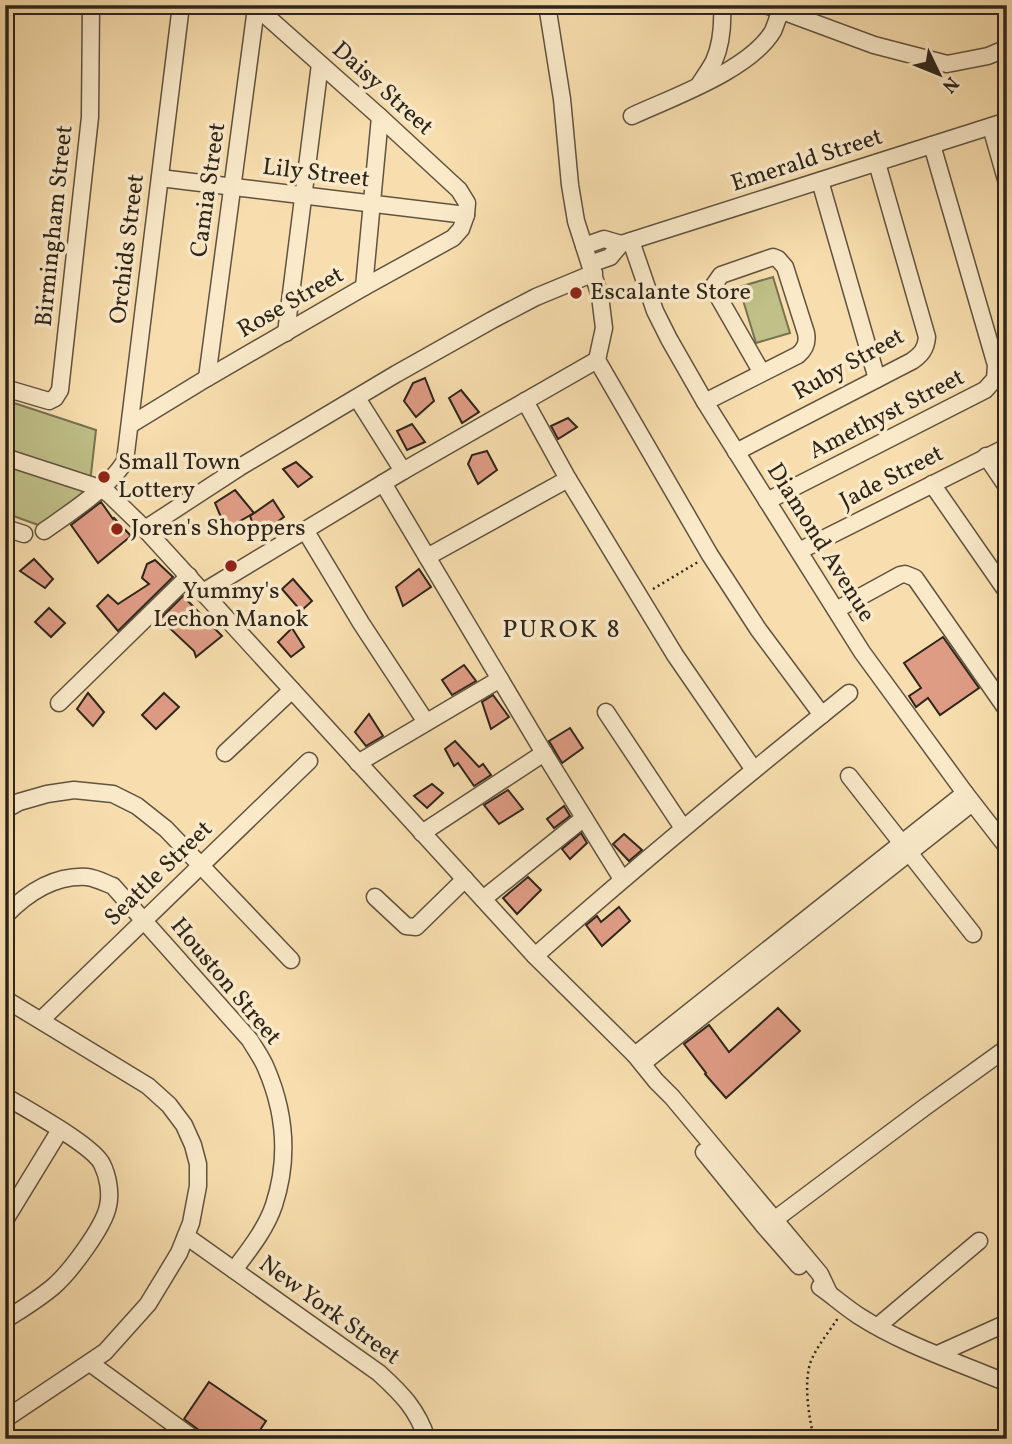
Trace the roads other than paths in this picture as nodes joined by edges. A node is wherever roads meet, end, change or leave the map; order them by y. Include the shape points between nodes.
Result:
1 (91, 5) edge
2 (181, 5) edge
3 (547, 5) edge
4 (722, 5) edge
5 (255, 7) edge
6 (773, 8) edge
7 (1007, 48) edge
8 (320, 64) junction
9 (699, 85) junction
10 (632, 116) dead end
11 (380, 117) junction
12 (1007, 121) edge
13 (991, 127) junction
14 (933, 145) junction
15 (877, 163) junction
16 (160, 178) junction
17 (820, 181) junction
18 (1007, 183) edge
19 (233, 187) junction
20 (303, 195) junction
21 (372, 203) junction
22 (466, 215) junction
23 (626, 243) junction
24 (584, 246) junction
25 (592, 268) junction
26 (364, 287) junction
27 (286, 333) junction
28 (597, 360) junction
29 (762, 373) junction
30 (207, 377) junction
31 (877, 379) junction
32 (5, 388) edge
33 (357, 398) junction
34 (526, 401) junction
35 (705, 402) junction
36 (130, 425) junction
37 (1007, 447) edge
38 (736, 452) junction
39 (986, 456) junction
40 (5, 457) edge
41 (403, 471) junction
42 (568, 479) junction
43 (383, 483) junction
44 (932, 484) junction
45 (1007, 487) edge
46 (100, 488) junction
47 (767, 501) junction
48 (5, 528) edge
49 (145, 529) junction
50 (305, 530) junction
51 (44, 531) dead end
52 (24, 534) dead end
53 (799, 551) junction
54 (427, 557) junction
55 (189, 576) junction
56 (202, 592) junction
57 (1007, 592) edge
58 (836, 610) junction
59 (500, 679) junction
60 (292, 690) junction
61 (849, 693) dead end
62 (59, 703) dead end
63 (1007, 710) edge
64 (606, 712) dead end
65 (822, 715) junction
66 (426, 722) junction
67 (225, 753) dead end
68 (544, 753) junction
69 (309, 761) dead end
70 (358, 763) junction
71 (754, 770) junction
72 (849, 776) dead end
73 (969, 798) junction
74 (5, 810) edge
75 (584, 818) junction
76 (683, 828) junction
77 (422, 833) junction
78 (1007, 847) edge
79 (905, 848) junction
80 (201, 866) junction
81 (464, 879) junction
82 (622, 879) junction
83 (375, 897) dead end
84 (483, 899) junction
85 (5, 916) edge
86 (144, 921) junction
87 (973, 934) dead end
88 (535, 956) junction
89 (291, 960) dead end
90 (5, 999) edge
91 (41, 1020) junction
92 (1007, 1048) edge
93 (639, 1059) junction
94 (656, 1081) junction
95 (5, 1096) edge
96 (60, 1130) junction
97 (12, 1195) edge
98 (5, 1220) edge
99 (774, 1220) junction
100 (186, 1236) junction
101 (979, 1241) dead end
102 (234, 1269) junction
103 (829, 1293) junction
104 (5, 1320) edge
105 (1007, 1323) edge
106 (877, 1326) junction
107 (938, 1354) junction
108 (90, 1363) junction
109 (1007, 1383) edge
110 (5, 1419) edge
111 (194, 1439) edge
112 (427, 1439) edge

1 - 32 street, Birmingham Street via 90,117 60,390 49,401
2 - 16 street, Orchids Street
3 - 24 street via 570,185
4 - 9 street via 723,25 714,61
5 - 8 street, Daisy Street
5 - 19 street, Camia Street
6 - 7 street via 874,45 947,64
6 - 9 street via 772,31 756,50
8 - 11 street, Daisy Street
8 - 20 street
9 - 10 street
11 - 21 street
11 - 22 street, Daisy Street via 462,192
12 - 13 street, Emerald Street
13 - 14 street, Emerald Street
13 - 18 street
14 - 15 street, Emerald Street
14 - 47 street, Amethyst Street via 996,365 995,379 985,390
15 - 17 street, Emerald Street
15 - 31 street, Ruby Street via 927,337 919,356
16 - 19 street, Lily Street
16 - 36 street, Orchids Street
17 - 23 street, Emerald Street
17 - 31 street
19 - 20 street, Lily Street
19 - 30 street, Camia Street
20 - 21 street, Lily Street
20 - 27 street
21 - 22 street, Lily Street
21 - 26 street
22 - 26 street, Rose Street via 453,238
23 - 24 street, Emerald Street via 604,239
23 - 25 street, Emerald Street
23 - 35 street, Diamond Avenue via 655,311
24 - 25 street
25 - 28 street via 604,328
25 - 33 street, Emerald Street
26 - 27 street, Rose Street
27 - 30 street, Rose Street
28 - 34 street
28 - 65 street via 710,555
29 - 29 street via 714,285 721,275 773,257 785,267 807,339 802,352
29 - 35 street
30 - 36 street, Rose Street
31 - 38 street, Ruby Street
33 - 41 street
33 - 49 street, Emerald Street
34 - 41 street
34 - 42 street
35 - 38 street, Diamond Avenue
36 - 46 street, Orchids Street via 125,461
37 - 39 street, Jade Street
38 - 47 street, Diamond Avenue
39 - 44 street, Jade Street
39 - 45 street
40 - 46 street
41 - 43 street
42 - 54 street
42 - 71 street via 675,655
43 - 50 street
43 - 54 street
44 - 53 street, Jade Street
44 - 57 street
46 - 49 street
46 - 51 street, Orchids Street
47 - 53 street, Diamond Avenue
48 - 52 street
49 - 55 street
50 - 56 street
50 - 66 street
53 - 58 street, Diamond Avenue
54 - 59 street
55 - 56 street
55 - 62 street
56 - 60 street
58 - 63 street via 900,575 915,578
58 - 73 street, Diamond Avenue
59 - 66 street
59 - 68 street
60 - 67 street
60 - 70 street
61 - 65 street
64 - 76 street
65 - 71 street
66 - 70 street
68 - 75 street
68 - 77 street
69 - 80 street, Seattle Street
70 - 77 street
71 - 76 street
72 - 79 street
73 - 78 street, Diamond Avenue
73 - 79 street
74 - 80 street via 47,794 74,790 113,794 166,829
75 - 82 street
75 - 84 street
76 - 82 street
77 - 81 street
79 - 87 street
79 - 93 street
80 - 86 street, Seattle Street
80 - 89 street
81 - 83 street via 416,927 406,926
81 - 84 street
82 - 88 street
84 - 88 street
85 - 86 street, Houston Street via 41,888 62,879 90,877 113,886
86 - 91 street, Seattle Street
86 - 102 street, Houston Street via 250,1040 266,1067 275,1096 284,1132 283,1166 273,1207
88 - 93 street
90 - 91 street
91 - 100 street via 148,1086 184,1125 198,1164 198,1186
92 - 99 street
93 - 94 street
94 - 99 street
94 - 103 street via 663,1102 764,1226 812,1281
95 - 96 street
96 - 97 street
96 - 104 street via 102,1163 108,1208 67,1273
97 - 98 street
99 - 103 street via 820,1274
100 - 102 street, New York Street
100 - 108 street via 148,1304 106,1352
101 - 106 street
102 - 112 street, New York Street via 379,1373 414,1409
103 - 106 street
105 - 107 street
106 - 107 street
107 - 109 street
108 - 110 street
108 - 111 street

